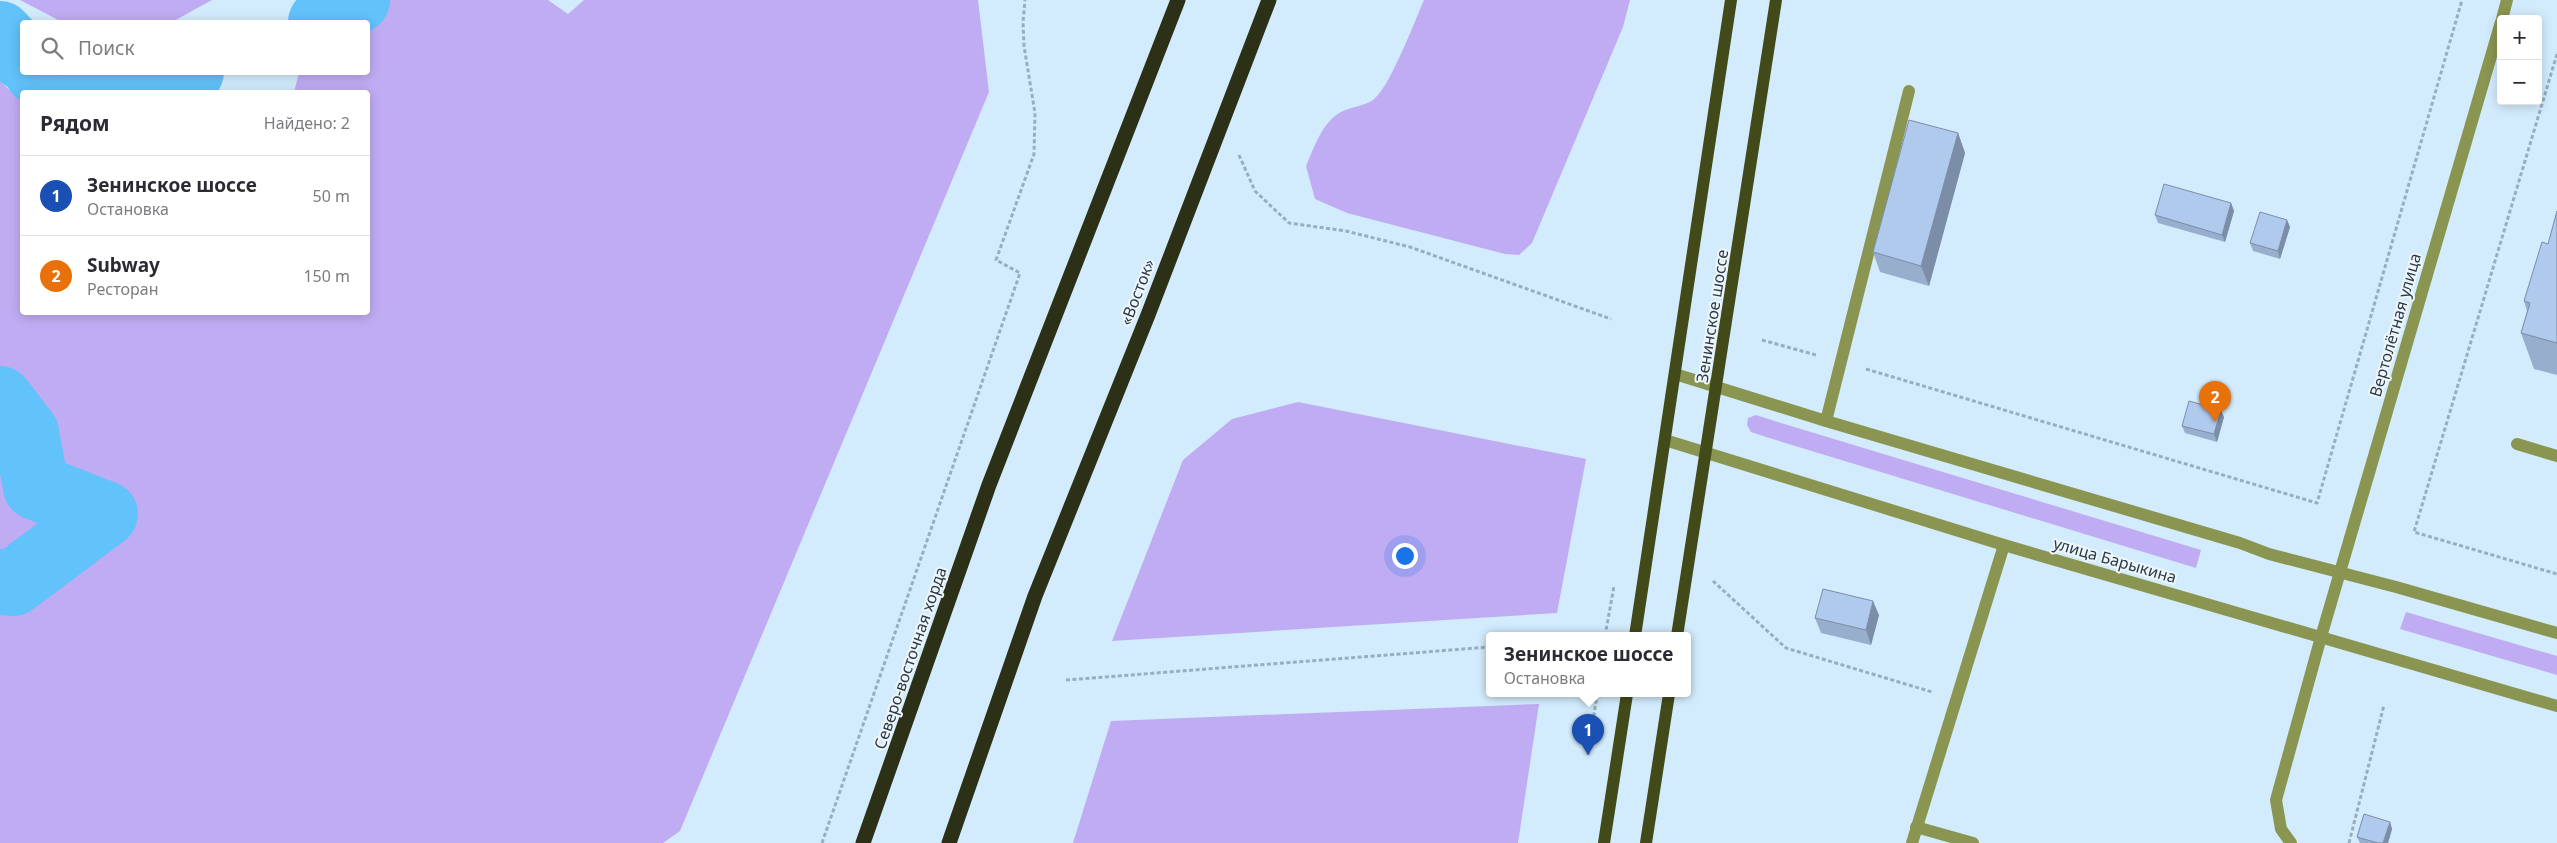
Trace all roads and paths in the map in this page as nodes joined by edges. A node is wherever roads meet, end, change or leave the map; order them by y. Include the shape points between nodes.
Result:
1 (1025, 0) edge
2 (1178, 0) edge
3 (1269, 0) edge
4 (1730, 0) edge
5 (1776, 0) edge
6 (2462, 0) edge
7 (2507, 0) edge
8 (2503, 15) edge
9 (2497, 36) edge
10 (2557, 54) edge
11 (1910, 90) dead end
12 (1223, 119) junction
13 (1610, 319) dead end
14 (1762, 340) dead end
15 (1840, 361) junction
16 (1675, 374) junction
17 (1717, 387) junction
18 (1826, 421) junction
19 (1665, 440) junction
20 (2517, 444) dead end
21 (1707, 452) junction
22 (2557, 456) edge
23 (2004, 544) junction
24 (2340, 572) junction
25 (2557, 574) edge
26 (1615, 581) dead end
27 (1713, 581) dead end
28 (1606, 632) edge
29 (1636, 632) edge
30 (1678, 632) edge
31 (2557, 633) edge
32 (2321, 637) junction
33 (1486, 648) edge
34 (1066, 680) dead end
35 (1597, 697) edge
36 (1627, 697) edge
37 (1669, 697) edge
38 (1956, 700) junction
39 (2384, 705) dead end
40 (2557, 706) edge
41 (1588, 755) dead end
42 (1916, 827) junction
43 (822, 843) edge
44 (863, 843) edge
45 (949, 843) edge
46 (1604, 843) edge
47 (1646, 843) edge
48 (1912, 843) edge
49 (1973, 843) edge
50 (2291, 843) edge
51 (2348, 843) edge

1 - 43 path via 1023,30 1035,113 1034,154 996,260 1020,273
2 - 44 highway, Северо-восточная хорда via 989,485
3 - 12 highway, «Восток»
4 - 16 main road
5 - 17 main road, Зенинское шоссе
6 - 15 path via 2317,503
7 - 8 street
9 - 24 street, Вертолётная улица
10 - 25 path via 2414,532
11 - 15 street
12 - 13 path via 1255,191 1289,223 1346,231 1410,247
12 - 45 highway, «Восток» via 1035,596
14 - 15 path
15 - 18 street
16 - 17 street
16 - 19 main road
17 - 18 street
17 - 21 main road, Зенинское шоссе
18 - 24 street via 2269,554
19 - 21 street, улица Барыкина
19 - 29 main road
20 - 22 street
21 - 23 street, улица Барыкина
21 - 30 main road, Зенинское шоссе
23 - 32 street, улица Барыкина
23 - 38 street
24 - 31 street
24 - 32 street, Вертолётная улица
26 - 28 path
27 - 38 path via 1786,648
32 - 40 street, улица Барыкина
32 - 50 street, Вертолётная улица via 2276,800 2281,829
33 - 34 path
35 - 41 path
36 - 46 main road
37 - 47 main road
38 - 42 street
39 - 51 path
42 - 48 street
42 - 49 street

